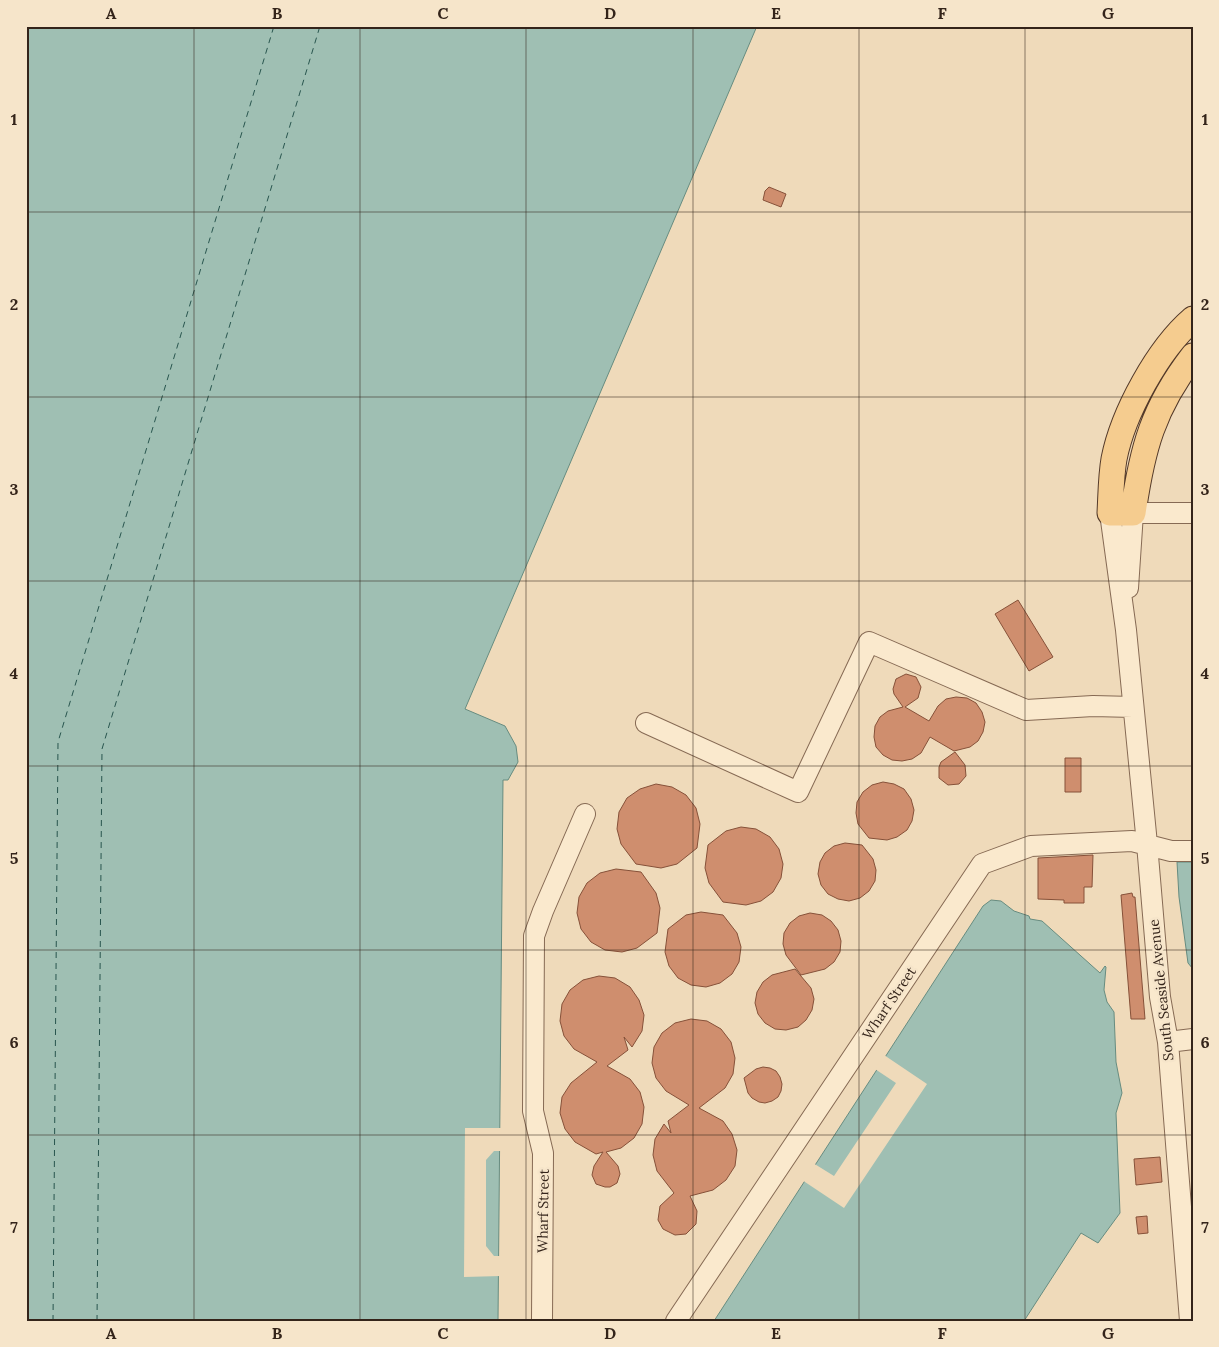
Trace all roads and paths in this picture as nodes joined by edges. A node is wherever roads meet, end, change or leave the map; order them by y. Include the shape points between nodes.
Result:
1 (1193, 319) edge
2 (1193, 356) edge
3 (1122, 513) junction
4 (1193, 513) edge
5 (1133, 707) junction
6 (646, 722) dead end
7 (585, 814) dead end
8 (1147, 844) junction
9 (1193, 851) edge
10 (1193, 1039) edge
11 (1168, 1042) junction
12 (542, 1321) edge
13 (676, 1321) edge
14 (1190, 1321) edge

1 - 3 main road via 1180,330 1160,358 1131,408 1114,457
2 - 3 main road via 1171,386 1150,431 1139,471
3 - 4 street
3 - 5 street, South Seaside Avenue via 1126,630
5 - 6 street via 1026,710 869,642 798,792
5 - 8 street, South Seaside Avenue
7 - 12 street, Wharf Street via 534,936 533,1111 543,1153
8 - 9 street, Wharf Street via 1171,851
8 - 11 street, South Seaside Avenue via 1160,997
8 - 13 street, Wharf Street via 1132,841 1031,846 982,864
10 - 11 street
11 - 14 street, South Seaside Avenue

